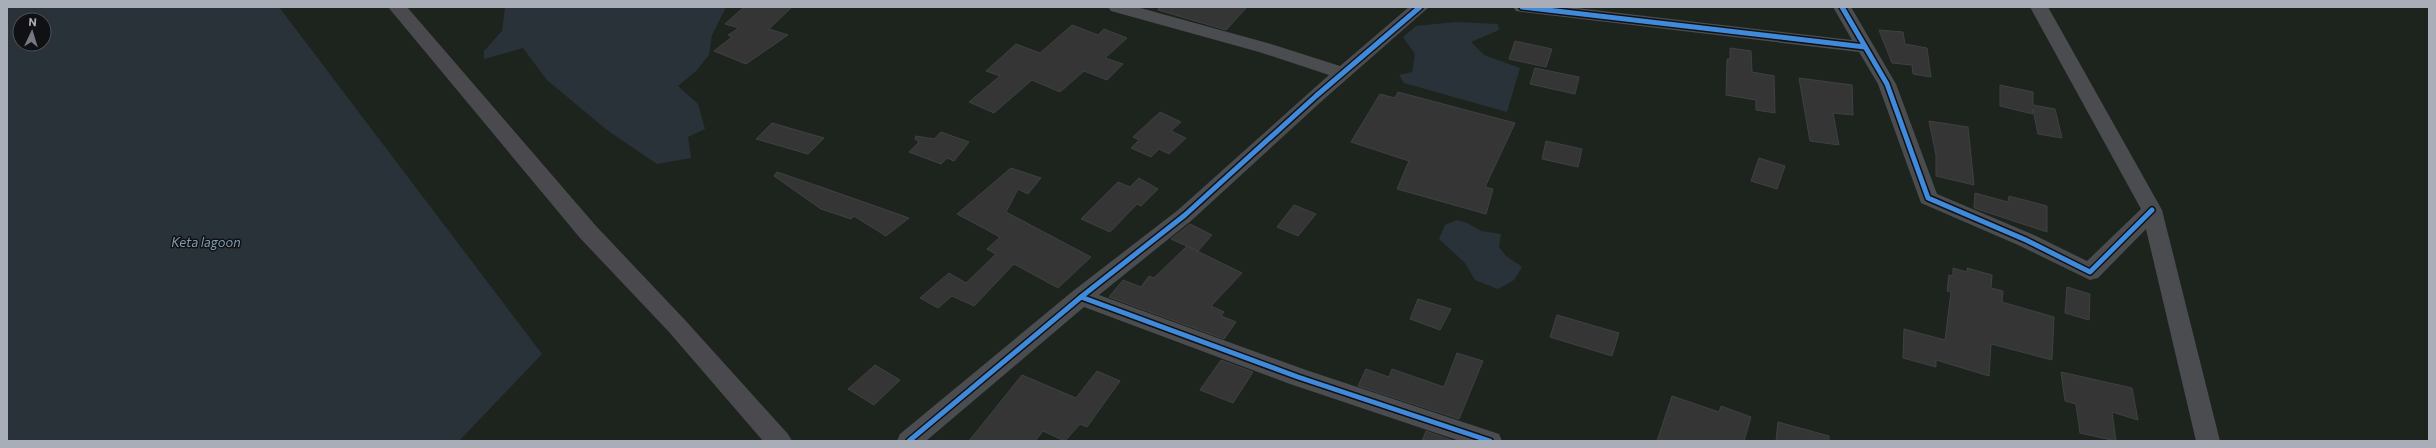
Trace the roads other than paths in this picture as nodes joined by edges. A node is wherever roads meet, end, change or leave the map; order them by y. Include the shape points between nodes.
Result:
1 (397, 7) edge
2 (1117, 7) edge
3 (1420, 7) edge
4 (1522, 7) edge
5 (1842, 7) edge
6 (2039, 7) edge
7 (1865, 47) junction
8 (1343, 73) junction
9 (2152, 210) junction
10 (1081, 297) junction
11 (779, 441) edge
12 (909, 441) edge
13 (1490, 441) edge
14 (2208, 441) edge

1 - 11 main road via 588,232 678,326
2 - 8 street via 1265,48
3 - 8 street
4 - 7 street
5 - 7 street
6 - 9 street
7 - 9 street via 1887,84 1928,198 2026,240 2090,272
8 - 10 street via 1185,215
9 - 14 street
10 - 12 street
10 - 13 street via 1298,377

